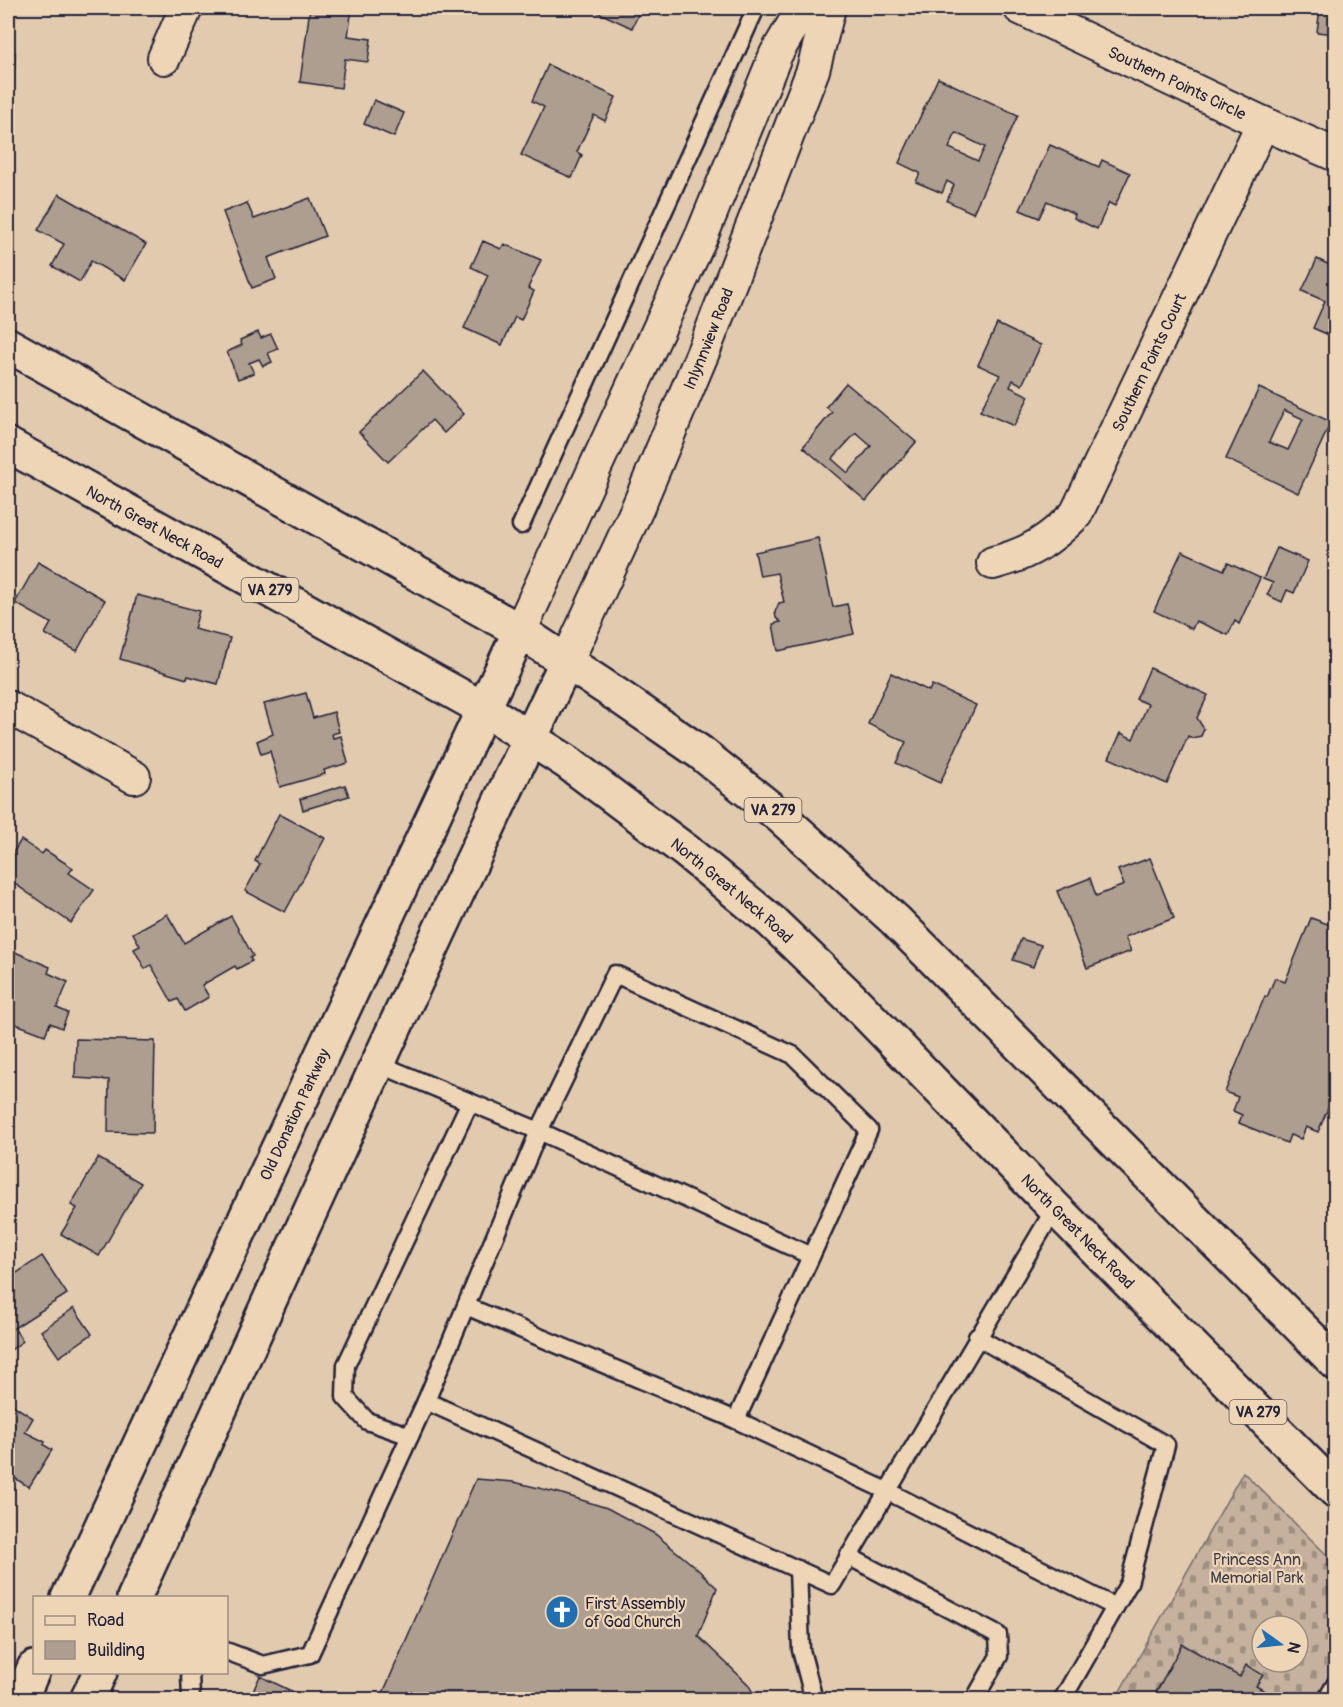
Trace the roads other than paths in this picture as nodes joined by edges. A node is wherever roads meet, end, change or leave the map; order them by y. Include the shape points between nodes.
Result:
1 (186, 8) edge
2 (756, 8) edge
3 (803, 8) edge
4 (829, 8) edge
5 (1020, 8) edge
6 (164, 58) dead end
7 (1263, 123) junction
8 (1335, 155) edge
9 (8, 345) edge
10 (8, 445) edge
11 (521, 525) dead end
12 (993, 563) dead end
13 (520, 631) junction
14 (567, 661) junction
15 (8, 708) edge
16 (484, 709) junction
17 (530, 738) junction
18 (134, 777) dead end
19 (379, 1064) junction
20 (470, 1102) junction
21 (539, 1131) junction
22 (1055, 1208) junction
23 (812, 1256) junction
24 (466, 1306) junction
25 (977, 1337) junction
26 (1335, 1363) edge
27 (426, 1401) junction
28 (736, 1420) junction
29 (410, 1436) junction
30 (887, 1491) junction
31 (1335, 1491) edge
32 (848, 1556) junction
33 (798, 1569) junction
34 (72, 1596) edge
35 (135, 1596) edge
36 (1115, 1607) junction
37 (228, 1652) edge
38 (33, 1670) edge
39 (99, 1674) edge
40 (190, 1674) edge
41 (1335, 1683) edge
42 (20, 1700) edge
43 (87, 1700) edge
44 (191, 1700) edge
45 (814, 1700) edge
46 (974, 1700) edge
47 (1062, 1700) edge
48 (1326, 1700) edge

1 - 6 street
2 - 11 lane
3 - 13 street via 776,54 702,235
4 - 14 street, Inlynnview Road via 813,70 706,345
5 - 7 street, Southern Points Circle
7 - 8 street, Southern Points Circle
7 - 12 street, Southern Points Court via 1076,514 1039,546
9 - 13 main road, VA 279
10 - 16 main road, North Great Neck Road / VA 279
13 - 14 main road, VA 279
13 - 16 main road, Old Donation Parkway
14 - 17 main road
14 - 26 main road, VA 279 via 701,753 781,817 895,920
15 - 18 street
16 - 17 main road, North Great Neck Road / VA 279
16 - 34 main road, Old Donation Parkway
17 - 19 main road
17 - 22 main road, North Great Neck Road / VA 279 via 642,817 771,921
19 - 20 lane
19 - 35 main road
20 - 21 lane
20 - 29 lane via 346,1365 345,1397 367,1422
21 - 23 lane
21 - 23 lane via 615,974 793,1054 869,1130
21 - 24 lane
22 - 25 lane
22 - 31 main road, North Great Neck Road / VA 279
23 - 28 lane
24 - 27 lane
24 - 28 lane
25 - 30 lane
25 - 36 lane via 1166,1445 1129,1583
27 - 29 lane
27 - 33 lane
28 - 30 lane
29 - 37 lane via 310,1654 263,1665
30 - 32 lane
30 - 36 lane
32 - 33 lane via 832,1585
32 - 46 lane via 998,1635 999,1656
33 - 45 lane via 801,1650
36 - 47 lane
38 - 42 main road
39 - 43 main road
40 - 44 lane
41 - 48 lane

